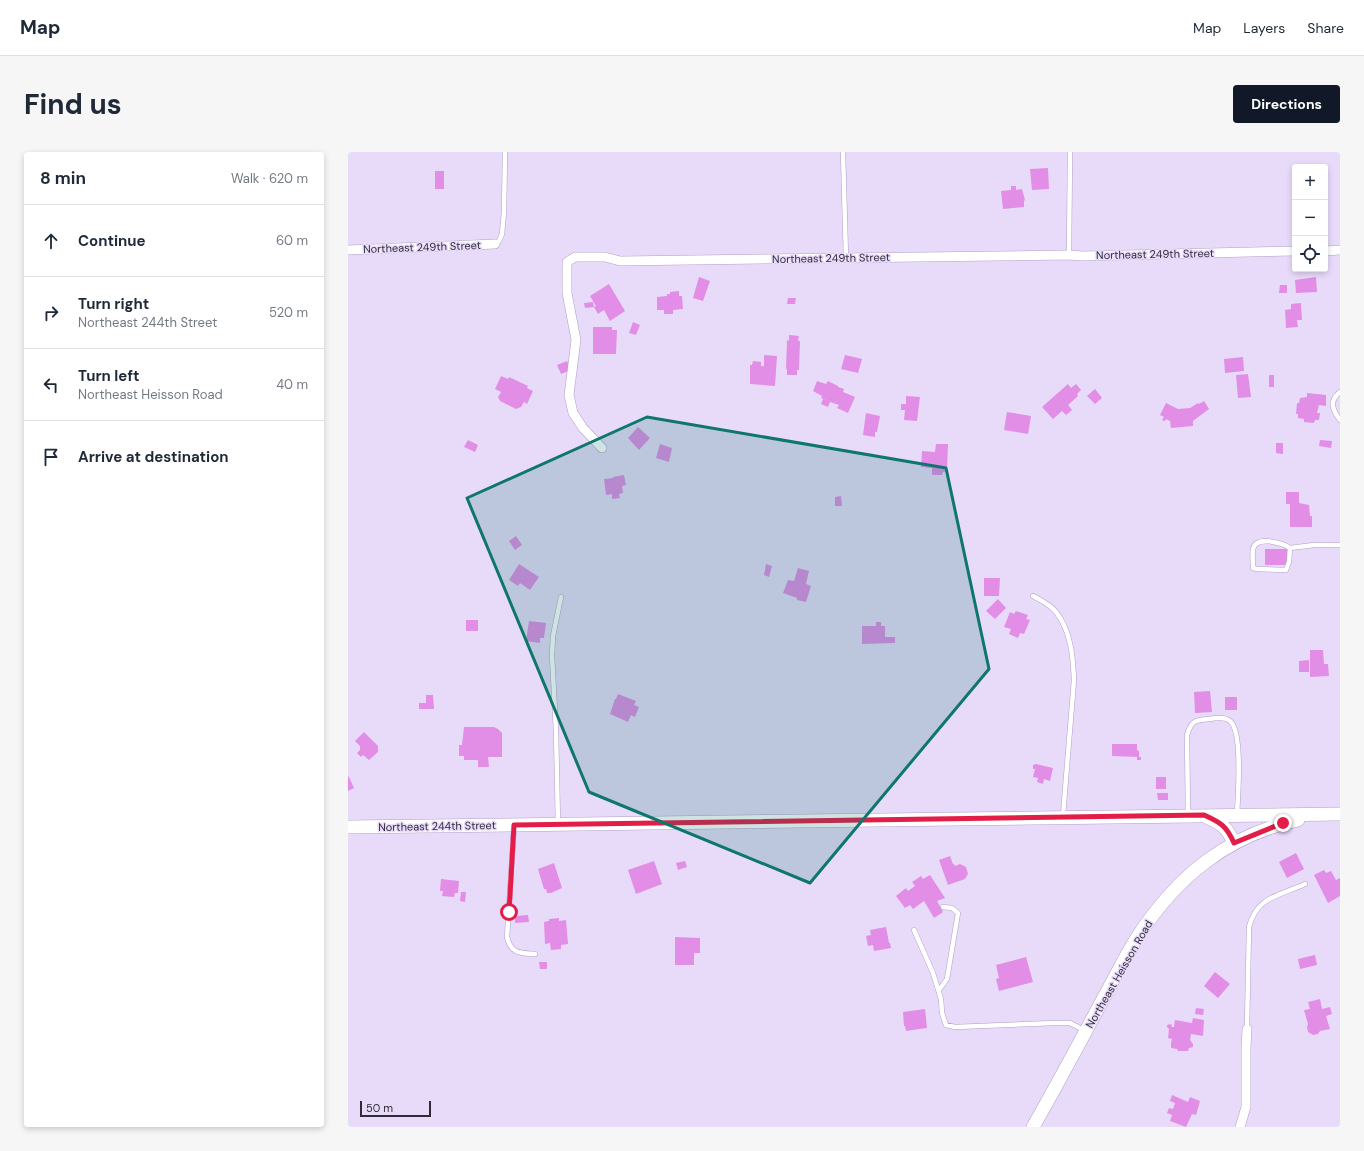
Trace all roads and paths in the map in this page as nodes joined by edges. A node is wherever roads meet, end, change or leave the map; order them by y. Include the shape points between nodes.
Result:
1 (506, 152) edge
2 (843, 152) edge
3 (1070, 152) edge
4 (495, 244) joint
5 (348, 250) edge
6 (1340, 250) edge
7 (1292, 251) edge
8 (1328, 251) edge
9 (1069, 255) junction
10 (846, 258) junction
11 (1340, 392) edge
12 (1340, 420) edge
13 (602, 448) dead end
14 (1340, 545) edge
15 (1290, 548) junction
16 (1033, 596) dead end
17 (561, 597) dead end
18 (1323, 814) junction
19 (1340, 814) edge
20 (1204, 815) junction
21 (1237, 815) junction
22 (1188, 816) junction
23 (1063, 817) junction
24 (558, 824) junction
25 (514, 825) junction
26 (348, 827) edge
27 (1234, 843) junction
28 (1305, 884) dead end
29 (943, 907) dead end
30 (914, 930) dead end
31 (535, 954) dead end
32 (939, 990) junction
33 (1248, 1029) joint
34 (1086, 1031) junction
35 (1037, 1126) edge
36 (1240, 1127) edge

1 - 4 lane via 502,234
2 - 10 lane
3 - 9 lane
4 - 5 street, Northeast 249th Street
6 - 8 street
7 - 9 street, Northeast 249th Street
9 - 10 street, Northeast 249th Street
10 - 13 street, Northeast 249th Street via 620,261 605,257 575,257 567,262 567,293 576,340 569,395 573,413
11 - 12 lane via 1334,397 1332,404
14 - 15 lane
15 - 15 lane via 1271,541 1260,542 1253,548 1253,568 1286,570
16 - 23 lane via 1056,611 1067,633 1073,659 1074,680
17 - 24 lane via 552,636
18 - 19 street
18 - 21 street, Northeast 244th Street
18 - 27 street, Northeast Heisson Road via 1283,823
20 - 21 street, Northeast 244th Street
20 - 22 street, Northeast 244th Street
20 - 27 street via 1221,823
21 - 22 lane via 1236,732 1231,721 1218,718 1199,720 1190,725 1187,735
22 - 23 street, Northeast 244th Street
23 - 24 street, Northeast 244th Street
24 - 25 street, Northeast 244th Street
25 - 26 street, Northeast 244th Street
25 - 31 lane via 507,937 511,948 519,953
27 - 34 street, Northeast Heisson Road via 1185,878 1160,905 1137,937
28 - 33 lane via 1268,898 1251,917
29 - 32 lane via 952,908 958,913 947,979
30 - 32 lane
32 - 34 lane via 946,1025 954,1027 1070,1023
33 - 36 street via 1246,1107
34 - 35 street, Northeast Heisson Road

